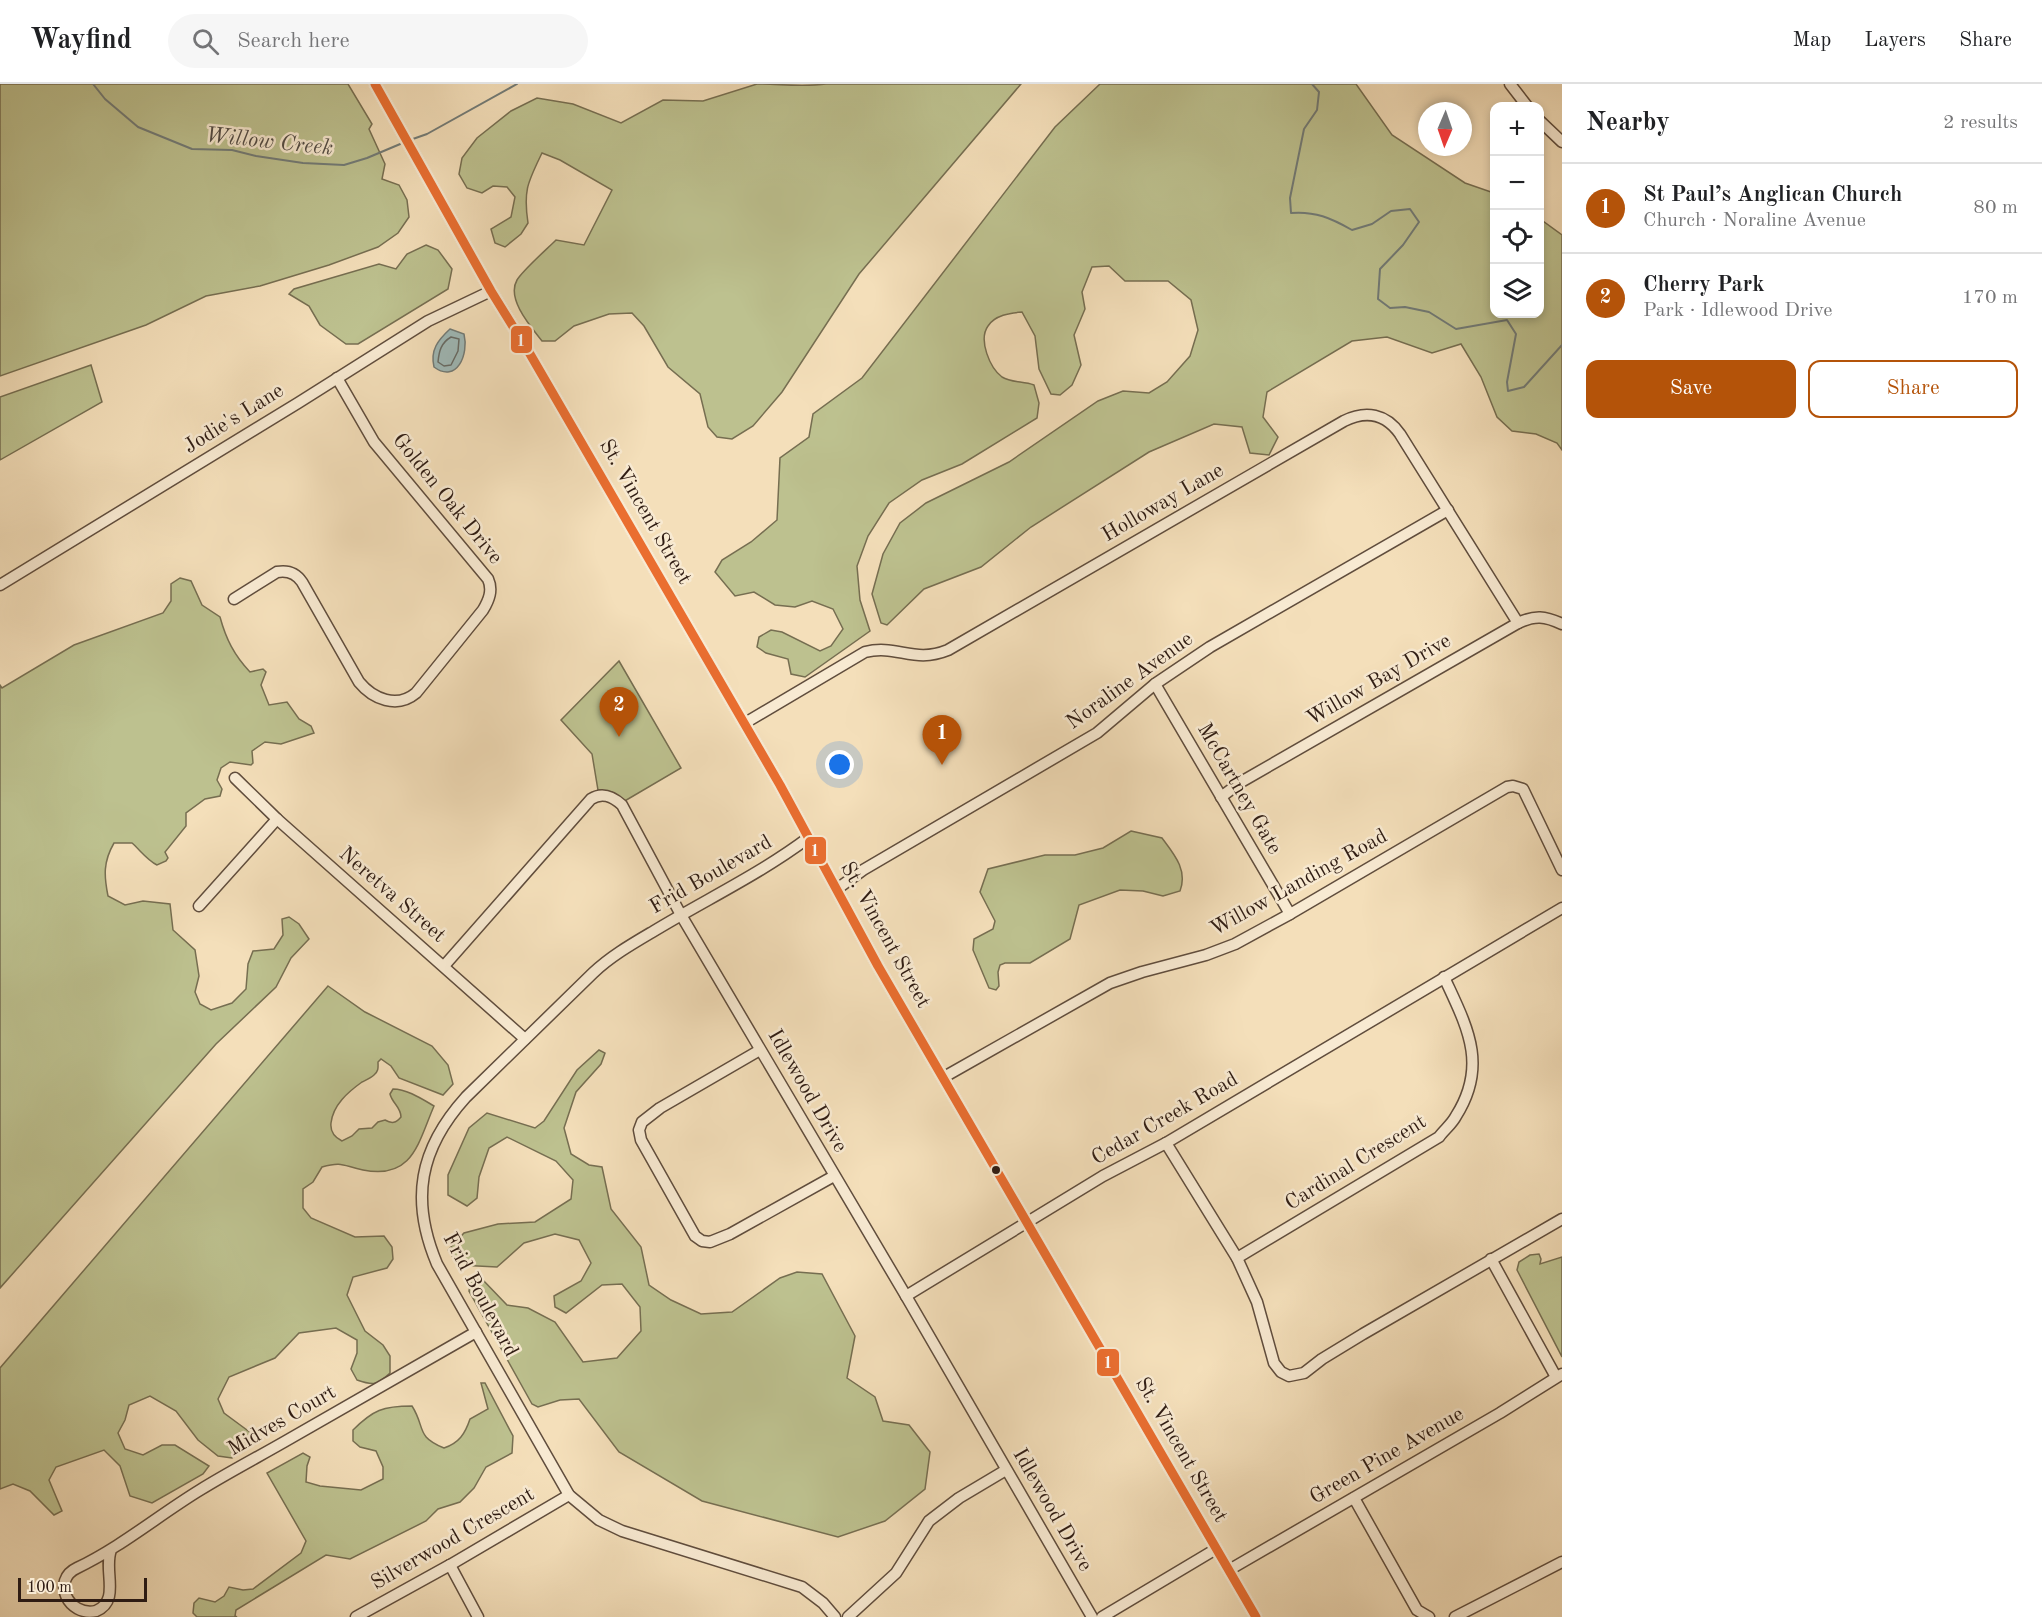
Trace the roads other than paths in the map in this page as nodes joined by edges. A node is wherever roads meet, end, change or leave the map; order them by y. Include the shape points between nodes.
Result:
1 (375, 84) edge
2 (1510, 84) edge
3 (1524, 102) edge
4 (1544, 126) edge
5 (1562, 142) edge
6 (491, 291) junction
7 (337, 378) junction
8 (1448, 510) junction
9 (0, 585) edge
10 (234, 599) dead end
11 (1518, 623) junction
12 (1562, 624) edge
13 (1155, 684) junction
14 (745, 723) junction
15 (235, 777) dead end
16 (1221, 796) junction
17 (277, 819) junction
18 (808, 838) junction
19 (1562, 870) edge
20 (837, 889) junction
21 (199, 906) dead end
22 (1562, 908) edge
23 (1290, 914) junction
24 (681, 915) junction
25 (444, 966) junction
26 (1444, 976) junction
27 (525, 1039) junction
28 (760, 1050) junction
29 (944, 1077) junction
30 (1166, 1143) junction
31 (834, 1176) junction
32 (1562, 1219) edge
33 (1026, 1223) junction
34 (1237, 1258) junction
35 (1491, 1259) junction
36 (906, 1296) junction
37 (476, 1332) junction
38 (1559, 1375) edge
39 (1006, 1470) junction
40 (569, 1495) junction
41 (1354, 1498) junction
42 (1216, 1549) junction
43 (111, 1550) junction
44 (1562, 1562) edge
45 (450, 1565) junction
46 (1229, 1570) junction
47 (356, 1617) edge
48 (478, 1617) edge
49 (835, 1617) edge
50 (848, 1617) edge
51 (1092, 1617) edge
52 (1102, 1617) edge
53 (1256, 1617) edge
54 (1429, 1617) edge
55 (1455, 1617) edge

1 - 6 street, St. Vincent Street
2 - 3 street
4 - 5 street
6 - 7 street, Jodie's Lane via 428,321
6 - 14 street, St. Vincent Street
7 - 9 street, Jodie's Lane
7 - 10 street, Golden Oak Drive via 374,442 488,579 489,601 416,693 406,700 394,701 379,698 359,682 295,574 277,572
8 - 11 street, Holloway Lane
8 - 13 street, Noraline Avenue via 1210,647
8 - 14 street, Holloway Lane via 1390,421 1372,414 1353,416 948,650 927,656 876,649 865,652
11 - 12 street, Willow Bay Drive via 1537,616
11 - 16 street, Willow Bay Drive
13 - 16 street, McCartney Gate
13 - 20 street, Noraline Avenue via 1097,733 862,870
14 - 18 street, St. Vincent Street
15 - 17 street, Neretva Street
16 - 23 street, McCartney Gate
17 - 21 street
17 - 25 street, Neretva Street
18 - 20 street, St. Vincent Street
18 - 24 street, Frid Boulevard
19 - 23 street, Willow Landing Road via 1523,789 1513,786
20 - 29 street, St. Vincent Street
22 - 26 street, Cedar Creek Road
23 - 29 street, Willow Landing Road via 1206,956 1110,983
24 - 25 street, Idlewood Drive via 622,805 609,796 597,795
24 - 27 street, Frid Boulevard via 603,964
24 - 28 street, Idlewood Drive
25 - 27 street, Neretva Street
26 - 30 street, Cedar Creek Road
26 - 34 street, Cardinal Crescent via 1470,1035 1473,1062 1468,1091 1456,1116 1438,1137
27 - 37 street, Frid Boulevard via 447,1119 432,1145 424,1173 422,1206 428,1244
28 - 31 street, Idlewood Drive
28 - 31 street via 660,1108 642,1122 639,1130 695,1236 710,1242 730,1234
29 - 33 street, St. Vincent Street
30 - 33 street, Cedar Creek Road
30 - 34 street
31 - 36 street, Idlewood Drive
32 - 35 street
33 - 36 street, Cedar Creek Road
33 - 42 street, St. Vincent Street
34 - 35 street via 1257,1302 1274,1363 1289,1376 1304,1373
35 - 38 street
36 - 39 street, Idlewood Drive
37 - 40 street, Frid Boulevard
37 - 43 street, Midves Court via 200,1490
38 - 41 street, Green Pine Avenue
39 - 50 street via 958,1498 929,1521 896,1573
39 - 51 street, Idlewood Drive
40 - 45 street, Silverwood Crescent
40 - 49 street, Frid Boulevard via 599,1520 622,1531 802,1587
41 - 46 street, Green Pine Avenue
41 - 54 street via 1417,1610
42 - 46 street, St. Vincent Street
42 - 52 street
43 - 43 street, Midves Court via 69,1574 65,1596 81,1612 102,1607 108,1601
44 - 55 street
45 - 47 street, Silverwood Crescent
45 - 48 street
46 - 53 street, St. Vincent Street

